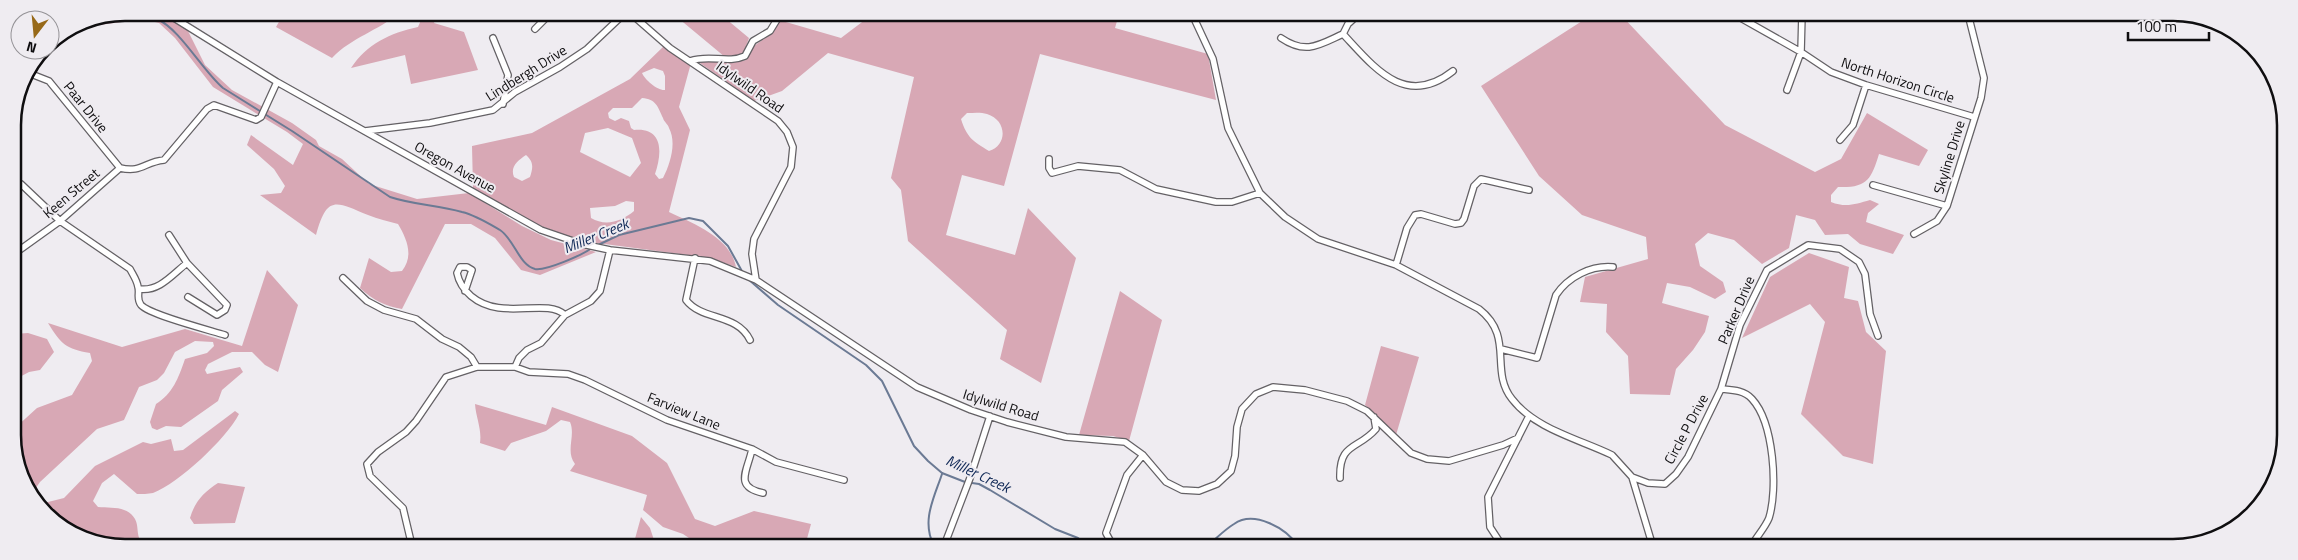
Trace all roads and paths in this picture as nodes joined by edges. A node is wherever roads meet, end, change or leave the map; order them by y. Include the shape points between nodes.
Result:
1 (180, 21) edge
2 (543, 21) edge
3 (617, 21) edge
4 (639, 21) edge
5 (776, 21) edge
6 (1195, 21) edge
7 (1351, 21) edge
8 (1746, 21) edge
9 (1802, 21) edge
10 (1970, 21) edge
11 (535, 29) dead end
12 (1343, 34) junction
13 (493, 38) dead end
14 (1281, 38) dead end
15 (1801, 52) junction
16 (690, 60) junction
17 (1453, 71) dead end
18 (34, 75) edge
19 (277, 82) junction
20 (1866, 85) junction
21 (1787, 90) dead end
22 (503, 104) junction
23 (1974, 118) junction
24 (365, 131) junction
25 (1840, 140) dead end
26 (1050, 159) dead end
27 (120, 168) junction
28 (21, 184) edge
29 (1873, 185) dead end
30 (1529, 190) dead end
31 (1260, 193) junction
32 (1947, 206) junction
33 (60, 221) junction
34 (1914, 234) dead end
35 (169, 235) dead end
36 (21, 249) edge
37 (610, 250) junction
38 (695, 258) junction
39 (187, 263) junction
40 (1396, 265) junction
41 (1613, 267) dead end
42 (343, 278) dead end
43 (756, 280) junction
44 (139, 289) junction
45 (465, 291) dead end
46 (188, 297) dead end
47 (565, 315) junction
48 (225, 335) dead end
49 (1878, 336) dead end
50 (750, 340) dead end
51 (1501, 349) junction
52 (477, 367) junction
53 (515, 367) junction
54 (1721, 389) junction
55 (990, 416) junction
56 (1529, 416) junction
57 (1374, 417) junction
58 (1518, 438) junction
59 (752, 449) junction
60 (1143, 455) junction
61 (1632, 477) junction
62 (1340, 478) dead end
63 (844, 480) dead end
64 (763, 493) dead end
65 (410, 539) edge
66 (947, 539) edge
67 (1109, 539) edge
68 (1498, 539) edge
69 (1651, 539) edge
70 (1756, 539) edge

1 - 19 street, Oregon Avenue
2 - 11 street
3 - 22 street, Lindbergh Drive via 587,49 514,92
4 - 16 street, Idylwild Road via 670,48
5 - 16 street via 770,31 753,41 745,56 737,60 702,56
6 - 31 street via 1213,59 1228,128
7 - 12 street
8 - 15 street, North Horizon Circle
9 - 15 street
10 - 23 street, Skyline Drive via 1984,78
12 - 14 street via 1304,48 1292,46
12 - 17 street via 1379,72 1392,81 1423,85
13 - 22 street via 508,75
15 - 20 street, North Horizon Circle via 1831,72
15 - 21 street
16 - 43 street, Idylwild Road via 778,121 793,147 791,167 754,239 752,254
18 - 27 street, Paar Drive via 49,81
19 - 24 street, Oregon Avenue
19 - 27 street via 261,117 256,120 214,105 164,160 137,170
20 - 23 street, North Horizon Circle
20 - 25 street via 1853,125
22 - 24 street, Lindbergh Drive via 493,110 448,120
23 - 32 street, Skyline Drive
24 - 37 street, Oregon Avenue via 541,230
26 - 31 street via 1052,173 1078,166 1120,170 1156,190 1216,202 1232,202
27 - 33 street, Keen Street
28 - 33 street
29 - 32 street
30 - 40 street via 1480,179 1474,186 1460,223 1415,215 1407,228
31 - 40 street via 1285,217 1318,239
32 - 34 street, Skyline Drive via 1937,220
33 - 36 street, Keen Street
33 - 44 street via 130,269
35 - 39 street
37 - 38 street, Oregon Avenue
37 - 47 street via 600,291 591,301
38 - 43 street, Oregon Avenue
38 - 50 street via 686,300 692,307 737,324 746,331
39 - 44 street via 158,287
39 - 46 street via 227,305 217,315
40 - 51 street via 1489,316 1497,330
41 - 51 street via 1588,271 1560,289 1537,358
42 - 52 street via 367,301 384,310 416,319 442,340 460,347
43 - 55 street, Idylwild Road via 917,386
44 - 48 street via 138,299 142,306
45 - 47 street via 480,303 498,309 545,308
47 - 53 street via 541,343 526,350
49 - 54 street, Parker Drive via 1870,314 1866,274 1859,262 1840,249 1808,245 1767,270 1740,325
51 - 56 street via 1503,380 1512,398
52 - 53 street, Farview Lane
52 - 65 street, Farview Lane via 446,377 411,427 384,446 367,464 370,476 403,508
53 - 59 street, Farview Lane via 529,372 568,374 586,380 667,420
54 - 61 street, Circle P Drive via 1688,457 1676,474 1665,484 1648,484
54 - 70 street, Circle P Drive via 1739,390 1753,400 1772,446 1772,507
55 - 60 street, Idylwild Road via 1066,437 1125,442
55 - 66 street
56 - 58 street
56 - 61 street via 1612,455
57 - 58 street, Idylwild Road via 1411,453 1427,459 1449,461
57 - 60 street, Idylwild Road via 1347,401 1305,390 1273,387 1256,394 1242,409 1231,471 1217,484 1200,490 1182,490 1166,482
57 - 62 street via 1376,429 1343,455
58 - 68 street via 1488,497 1490,527
59 - 63 street, Farview Lane via 776,462
59 - 64 street via 745,484 754,492
60 - 67 street via 1127,475 1106,533
61 - 69 street

